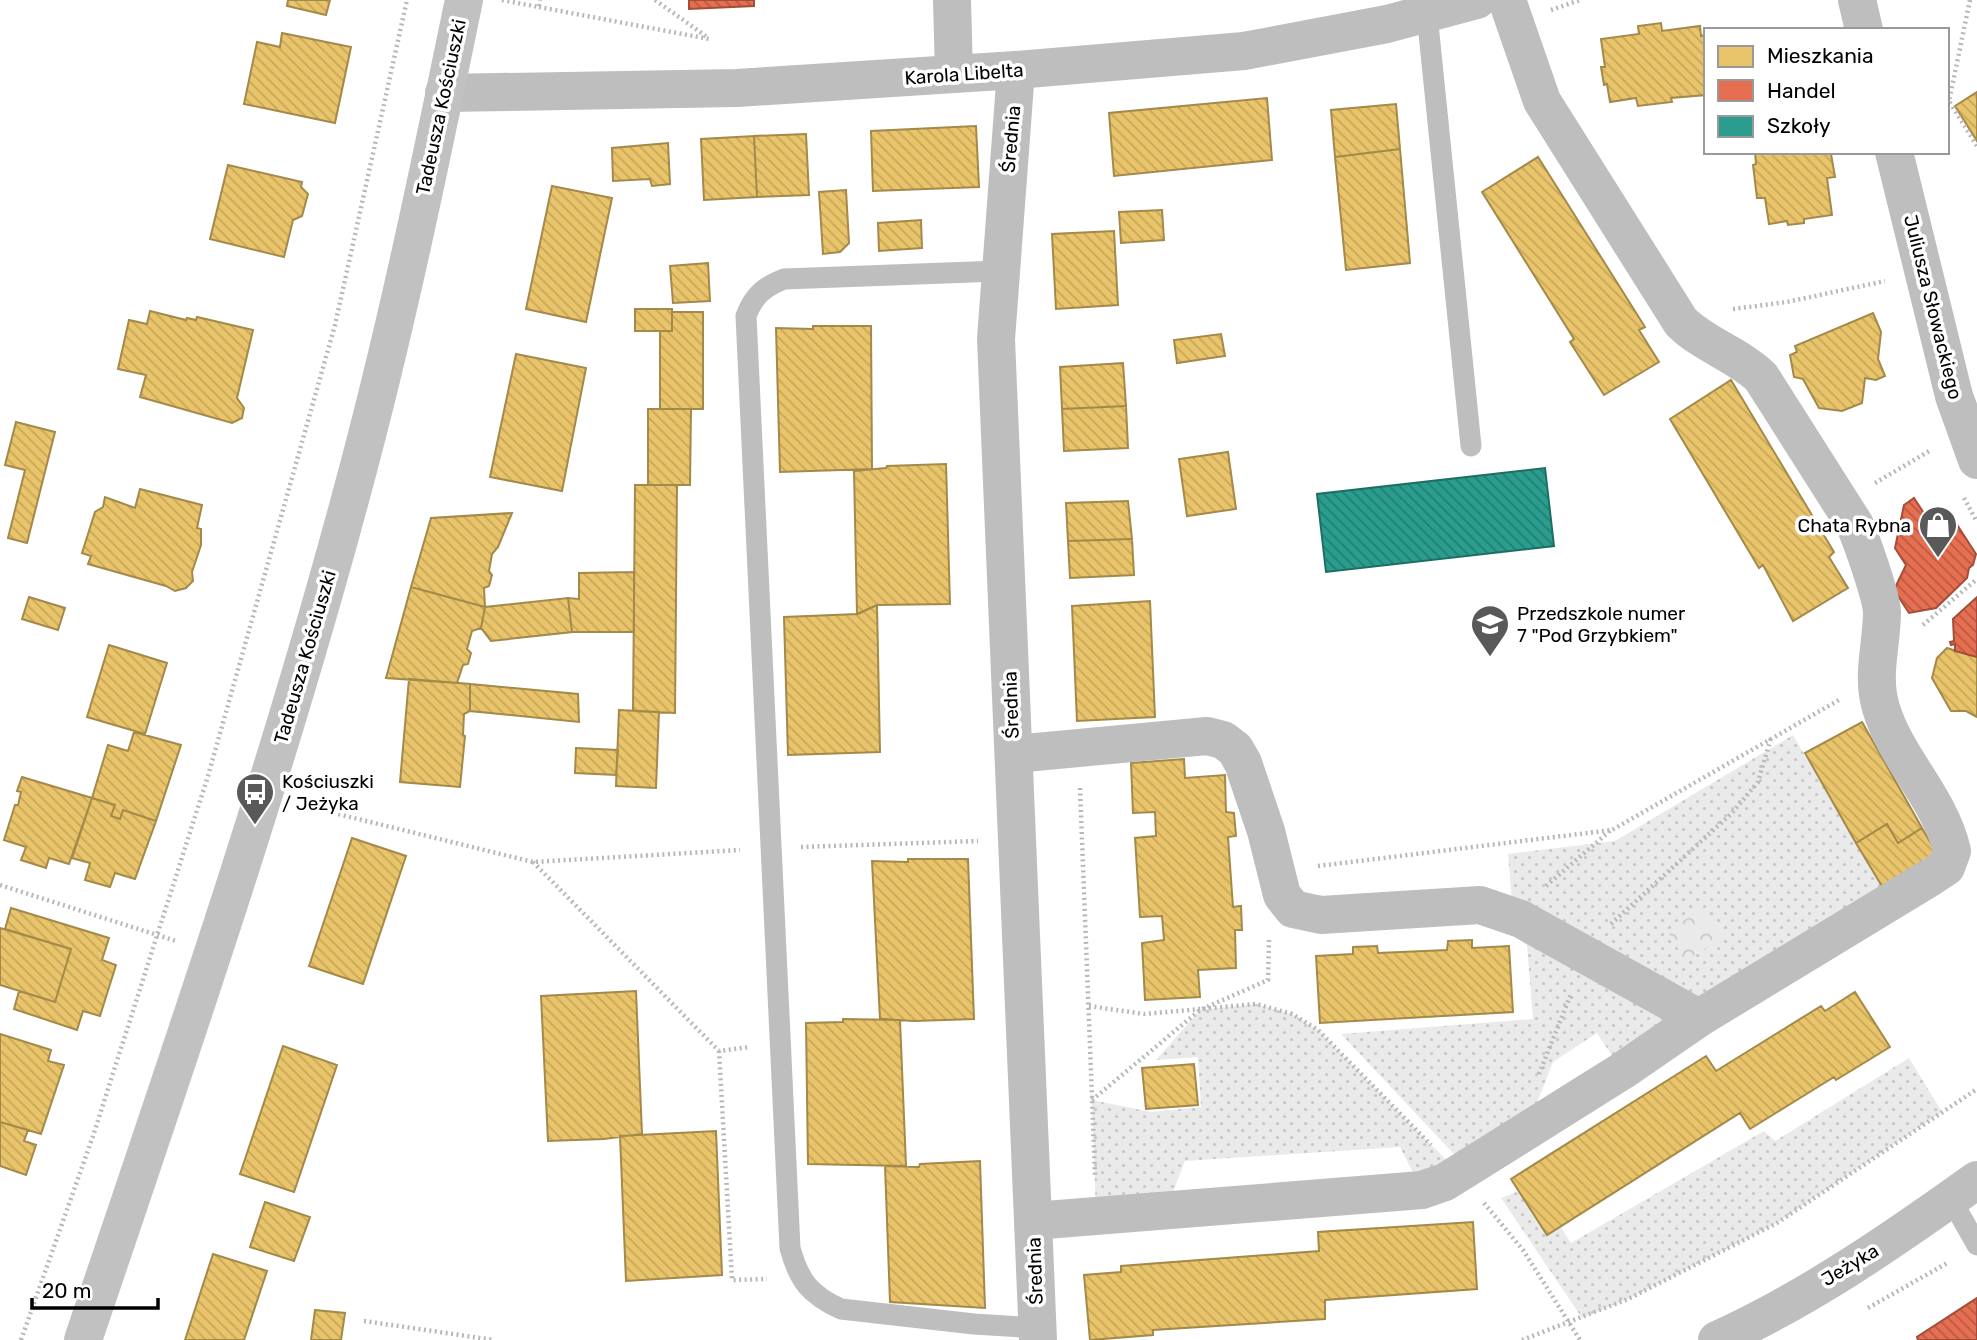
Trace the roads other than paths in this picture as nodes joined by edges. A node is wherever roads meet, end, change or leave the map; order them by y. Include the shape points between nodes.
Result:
1 (464, 0) edge
2 (952, 0) edge
3 (1477, 0) edge
4 (1507, 0) edge
5 (1857, 0) edge
6 (1427, 14) junction
7 (1864, 28) edge
8 (1016, 70) junction
9 (954, 74) junction
10 (444, 93) junction
11 (1894, 154) edge
12 (999, 271) junction
13 (1471, 446) dead end
14 (1977, 460) edge
15 (1013, 754) junction
16 (1699, 1018) junction
17 (1964, 1189) edge
18 (1033, 1221) junction
19 (1977, 1245) edge
20 (1038, 1334) edge
21 (83, 1340) edge
22 (1717, 1340) edge

1 - 10 main road, Tadeusza Kościuszki
2 - 9 street
3 - 6 street, Karola Libelta
4 - 16 street via 1542,101 1681,322 1760,377 1855,525 1882,610 1875,679 1886,725 1949,837 1952,851 1946,867
5 - 7 street
6 - 8 street, Karola Libelta via 1244,51
6 - 13 lane
8 - 9 street, Karola Libelta
8 - 12 street, Średnia
9 - 10 street, Karola Libelta via 716,89
10 - 21 main road, Tadeusza Kościuszki via 353,491 221,935
11 - 14 street, Juliusza Słowackiego via 1951,383
12 - 15 street, Średnia via 996,339
12 - 20 lane via 784,279 764,287 751,301 746,316 790,1248 795,1267 807,1288 841,1309
15 - 16 street via 1207,736 1223,740 1243,763 1282,895 1293,909 1321,915 1480,905 1512,915
15 - 18 street, Średnia
16 - 18 street via 1445,1182 1422,1190
17 - 19 lane
17 - 22 street, Jeżyka via 1800,1296
18 - 20 street, Średnia

